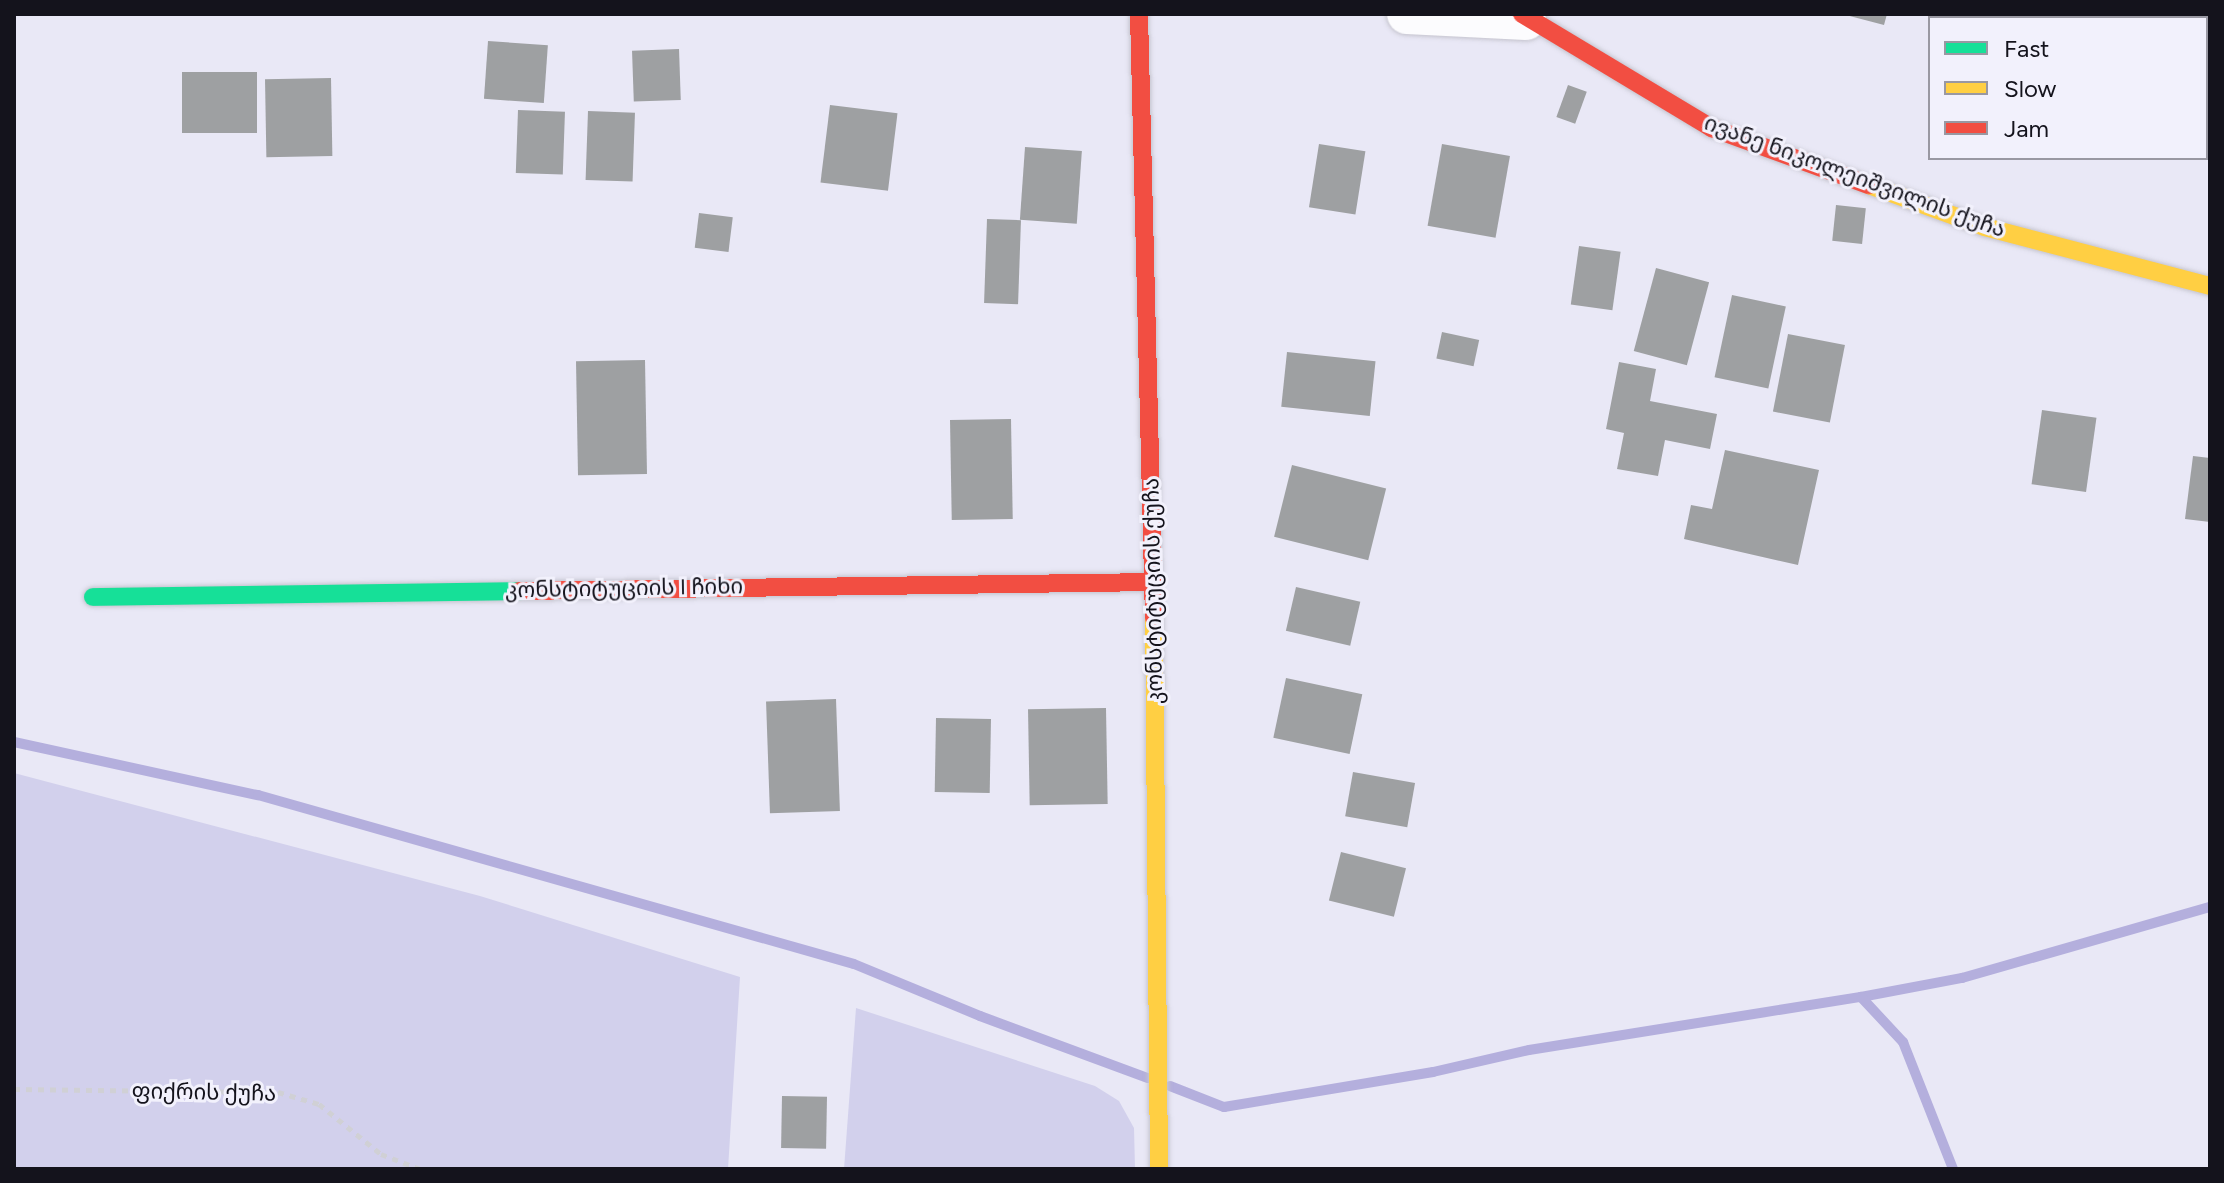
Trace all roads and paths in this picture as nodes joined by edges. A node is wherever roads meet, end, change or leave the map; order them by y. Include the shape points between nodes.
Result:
1 (1139, 14) edge
2 (1407, 14) edge
3 (1524, 17) edge
4 (2210, 286) edge
5 (1154, 582) junction
6 (93, 597) dead end
7 (14, 1089) edge
8 (1159, 1166) edge
9 (420, 1169) edge

1 - 5 street, კონსტიტუციის ქუჩა
2 - 3 street
3 - 4 street, ივანე ნიკოლეიშვილის ქუჩა via 1712,128 1985,227
5 - 6 street, კონსტიტუციის I ჩიხი
5 - 8 street, კონსტიტუციის ქუჩა
7 - 9 path, ფიქრის ქუჩა via 278,1092 319,1104 381,1154

